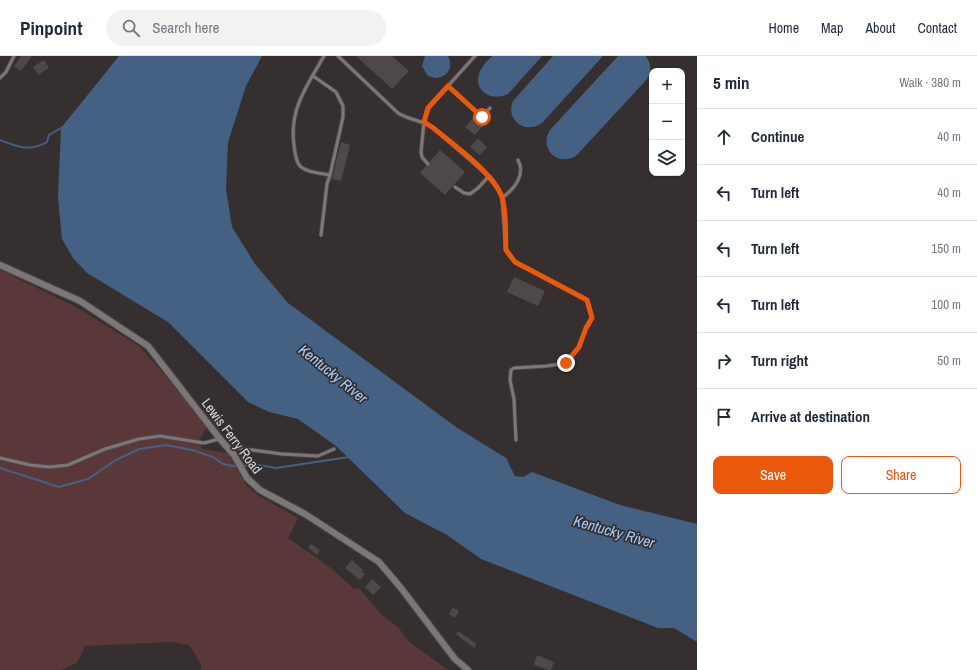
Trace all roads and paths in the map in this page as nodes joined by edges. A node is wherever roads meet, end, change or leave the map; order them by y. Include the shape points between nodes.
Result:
1 (14, 56) edge
2 (324, 56) edge
3 (338, 56) edge
4 (475, 56) edge
5 (313, 76) junction
6 (0, 78) edge
7 (448, 86) junction
8 (490, 108) dead end
9 (424, 122) junction
10 (518, 160) dead end
11 (428, 164) dead end
12 (330, 175) junction
13 (489, 176) junction
14 (455, 187) dead end
15 (502, 198) junction
16 (321, 235) dead end
17 (0, 265) edge
18 (220, 439) junction
19 (516, 440) dead end
20 (227, 446) junction
21 (334, 448) dead end
22 (0, 458) edge
23 (468, 670) edge

1 - 6 lane
2 - 5 lane
3 - 9 lane via 398,113
4 - 7 lane
5 - 12 lane via 336,92 343,106 343,117
5 - 12 lane via 297,105 294,121 296,158 308,171
7 - 8 lane via 482,117
7 - 9 lane via 428,108
9 - 11 lane via 421,152
9 - 13 lane
10 - 15 lane via 521,172 517,182
12 - 16 lane
13 - 14 lane via 470,194
13 - 15 lane
15 - 19 lane via 506,250 509,255 515,262 587,300 592,318 579,347 566,363 511,370
17 - 18 street, Lewis Ferry Road via 80,301 148,346
18 - 20 street, Lewis Ferry Road
18 - 22 lane via 204,443 160,436 139,439 105,449 68,465 50,467
20 - 21 lane via 318,456
20 - 23 street, Lewis Ferry Road via 247,478 260,490 305,514 379,562 455,659

